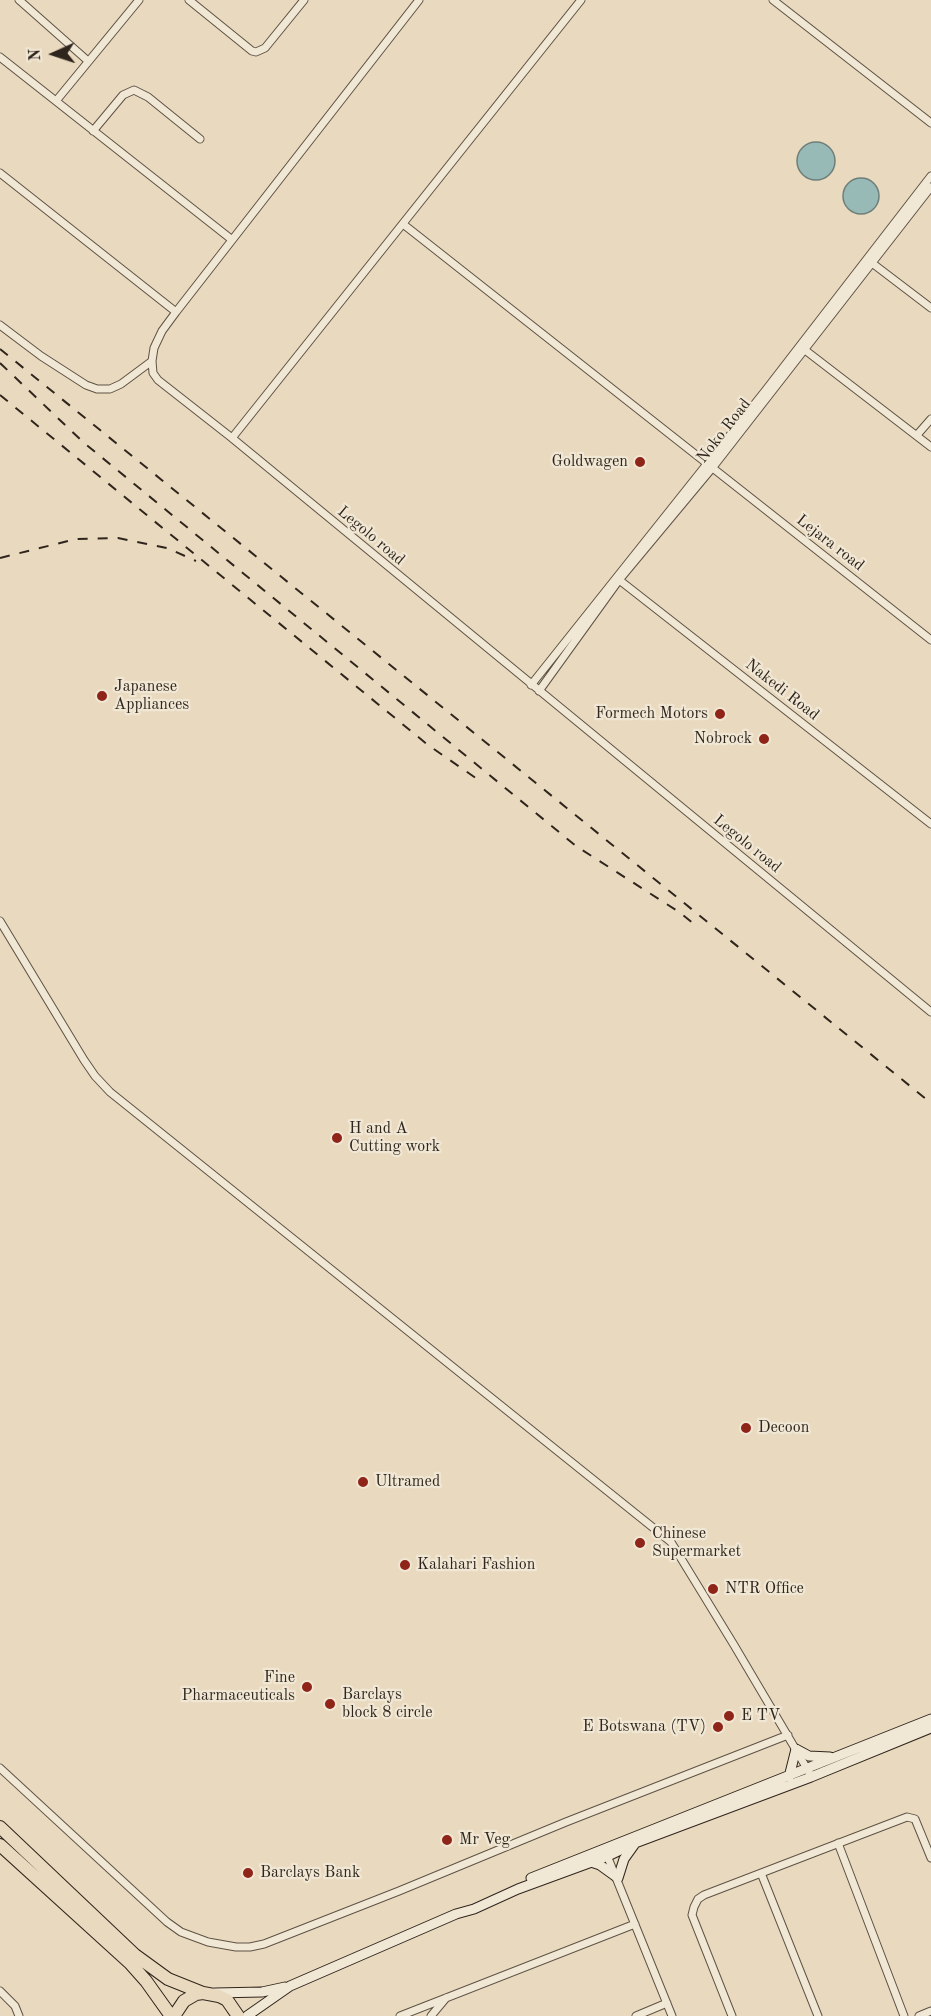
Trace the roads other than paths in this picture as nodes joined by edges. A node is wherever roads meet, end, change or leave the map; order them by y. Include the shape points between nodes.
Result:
1 (19, 0) edge
2 (139, 0) edge
3 (189, 0) edge
4 (304, 0) edge
5 (418, 0) edge
6 (581, 0) edge
7 (773, 0) edge
8 (198, 3) edge
9 (0, 57) edge
10 (88, 61) junction
11 (56, 101) junction
12 (931, 123) edge
13 (93, 131) junction
14 (200, 139) dead end
15 (0, 173) edge
16 (931, 176) edge
17 (931, 187) edge
18 (403, 224) junction
19 (231, 239) junction
20 (872, 263) junction
21 (931, 308) edge
22 (176, 312) junction
23 (0, 325) edge
24 (805, 350) junction
25 (152, 361) junction
26 (931, 419) edge
27 (917, 435) junction
28 (232, 438) junction
29 (931, 447) edge
30 (710, 466) junction
31 (617, 579) junction
32 (931, 640) edge
33 (531, 685) junction
34 (539, 691) junction
35 (931, 824) edge
36 (0, 921) edge
37 (931, 1012) edge
38 (931, 1719) edge
39 (931, 1728) edge
40 (788, 1735) junction
41 (796, 1749) junction
42 (838, 1756) junction
43 (0, 1768) edge
44 (809, 1773) junction
45 (789, 1777) junction
46 (0, 1827) edge
47 (635, 1843) junction
48 (838, 1843) junction
49 (0, 1845) edge
50 (606, 1852) junction
51 (931, 1858) edge
52 (591, 1862) junction
53 (761, 1873) junction
54 (618, 1878) junction
55 (456, 1914) junction
56 (635, 1924) junction
57 (290, 1986) junction
58 (0, 1991) edge
59 (207, 1993) junction
60 (448, 1996) junction
61 (667, 2003) junction
62 (931, 2011) edge
63 (19, 2016) edge
64 (173, 2016) edge
65 (238, 2016) edge
66 (247, 2016) edge
67 (400, 2016) edge
68 (431, 2016) edge
69 (636, 2016) edge
70 (672, 2016) edge
71 (732, 2016) edge
72 (818, 2016) edge
73 (904, 2016) edge
74 (919, 2016) edge

1 - 10 street
2 - 10 street
3 - 8 street
4 - 8 street via 265,48 256,52
5 - 19 street
6 - 18 street
7 - 12 street
9 - 11 street
10 - 11 street
11 - 13 street
13 - 14 street via 123,95 134,90
13 - 19 street
15 - 22 street
16 - 30 street
17 - 20 street, Noko Road
18 - 28 street
18 - 30 street, Lejara road
19 - 22 street
20 - 21 street
20 - 24 street, Noko Road
22 - 25 street via 162,331
23 - 25 street via 48,361 97,389 121,384
24 - 27 street
24 - 30 street, Noko Road
25 - 28 street, Legolo road via 158,380
26 - 27 street
27 - 29 street
28 - 33 street, Legolo road
30 - 31 street, Noko Road
30 - 32 street, Lejara road
31 - 33 street
31 - 34 street, Noko Road
31 - 35 street, Nakedi Road
33 - 34 street, Legolo road
34 - 37 street, Legolo road
36 - 40 street via 84,1060 110,1092 670,1542
38 - 42 main road
39 - 44 main road
40 - 41 street
40 - 43 street via 250,1947 208,1942 166,1922
41 - 42 main road via 817,1757
41 - 44 street
41 - 45 main road
42 - 44 main road
44 - 45 main road
44 - 47 main road
45 - 50 main road
46 - 59 highway via 135,1955 168,1979
47 - 50 main road
47 - 54 main road
48 - 51 street via 907,1816 915,1819
48 - 53 street
48 - 73 street
49 - 64 highway via 130,1963
50 - 52 main road
50 - 54 street
50 - 55 main road via 471,1904
52 - 54 main road
52 - 55 main road
53 - 71 street via 704,1895 694,1907 693,1915
53 - 72 street
54 - 56 street
55 - 57 main road
56 - 60 street
56 - 61 street
57 - 59 main road via 262,1992
57 - 66 main road
58 - 63 street
59 - 64 highway via 184,2001
59 - 65 highway via 227,2000
60 - 67 street
60 - 68 street
61 - 69 street
61 - 70 street
62 - 74 street

